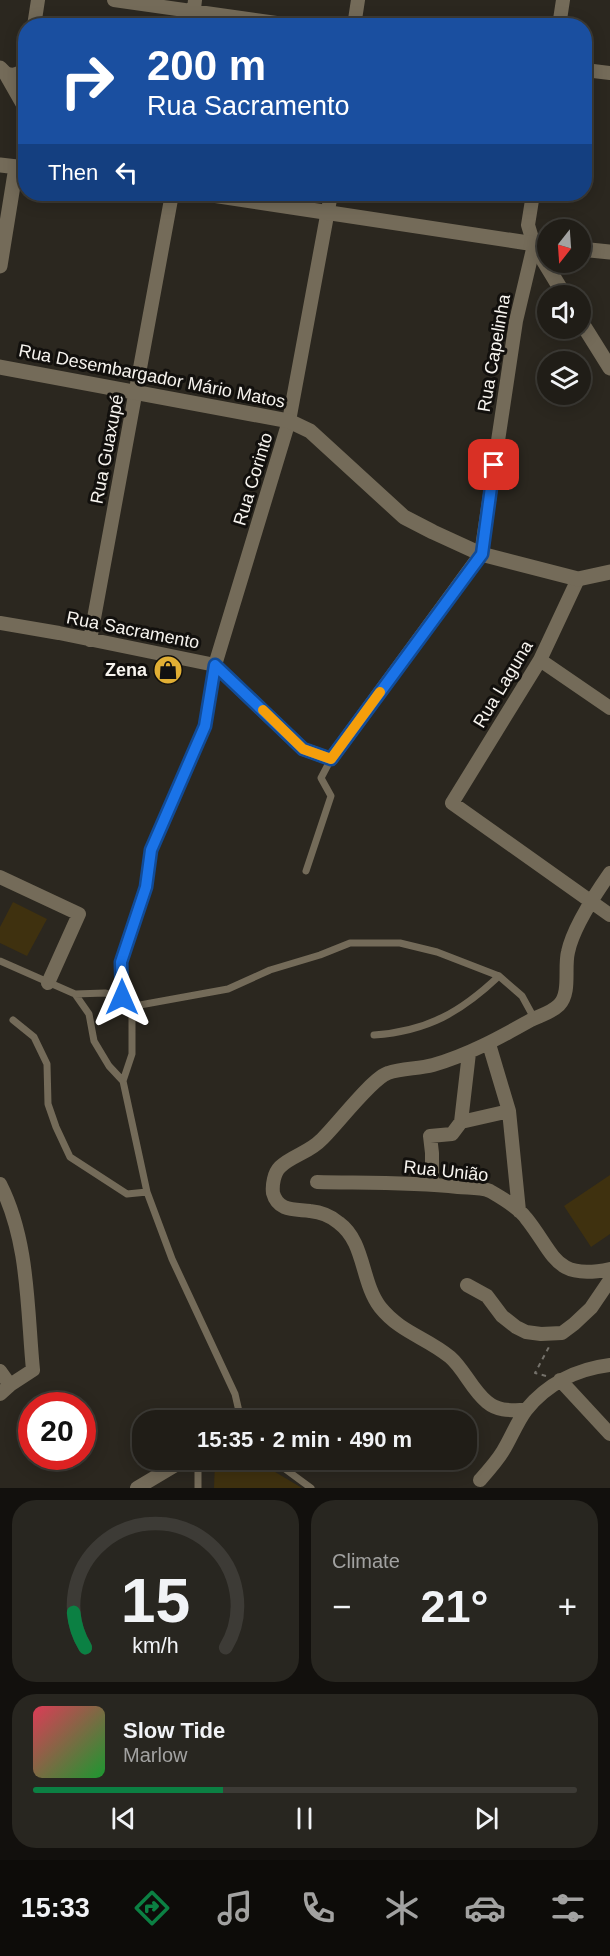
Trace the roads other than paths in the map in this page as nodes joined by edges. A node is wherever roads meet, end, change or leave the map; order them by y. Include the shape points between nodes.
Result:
1 (38, 0) edge
2 (114, 0) edge
3 (358, 0) edge
4 (563, 0) edge
5 (194, 5) edge
6 (35, 18) edge
7 (258, 18) edge
8 (355, 18) edge
9 (560, 18) edge
10 (3, 71) edge
11 (592, 71) edge
12 (18, 73) edge
13 (610, 73) edge
14 (18, 93) edge
15 (14, 167) edge
16 (171, 201) edge
17 (254, 201) edge
18 (330, 201) edge
19 (532, 201) edge
20 (329, 212) junction
21 (537, 239) edge
22 (537, 244) edge
23 (591, 250) edge
24 (610, 252) edge
25 (537, 257) edge
26 (0, 266) edge
27 (591, 338) edge
28 (0, 367) edge
29 (610, 368) edge
30 (136, 393) junction
31 (289, 421) junction
32 (482, 554) junction
33 (610, 572) edge
34 (578, 579) junction
35 (0, 623) edge
36 (90, 640) junction
37 (540, 660) junction
38 (215, 665) junction
39 (610, 708) edge
40 (331, 759) junction
41 (306, 871) dead end
42 (610, 873) edge
43 (0, 877) edge
44 (591, 902) junction
45 (610, 915) edge
46 (0, 961) edge
47 (499, 976) junction
48 (48, 983) junction
49 (75, 994) junction
50 (122, 997) junction
51 (129, 1007) junction
52 (534, 1018) junction
53 (13, 1020) dead end
54 (374, 1035) dead end
55 (489, 1044) junction
56 (469, 1053) junction
57 (123, 1081) junction
58 (509, 1111) junction
59 (461, 1122) junction
60 (317, 1182) dead end
61 (0, 1184) edge
62 (432, 1185) junction
63 (147, 1192) junction
64 (519, 1211) junction
65 (610, 1269) edge
66 (610, 1280) edge
67 (467, 1284) dead end
68 (610, 1365) edge
69 (0, 1371) edge
70 (560, 1380) junction
71 (5, 1389) edge
72 (239, 1410) edge
73 (526, 1410) junction
74 (610, 1434) edge
75 (167, 1470) edge
76 (198, 1470) edge
77 (287, 1470) edge
78 (480, 1480) dead end
79 (136, 1488) edge
80 (198, 1488) edge
81 (311, 1488) edge

1 - 6 street
2 - 5 street
3 - 8 street
4 - 9 street
5 - 7 street
10 - 12 street
10 - 14 street
11 - 13 street
15 - 26 street
16 - 30 street, Rua Guaxupé
17 - 20 street
18 - 20 street, Rua Corinto
19 - 21 street, Rua Capelinha via 528,225
20 - 22 street
20 - 31 street, Rua Corinto
23 - 24 street
25 - 32 street, Rua Capelinha via 516,321
27 - 29 street
28 - 30 street, Rua Desembargador Mário Matos
30 - 31 street, Rua Desembargador Mário Matos
30 - 36 street, Rua Guaxupé
31 - 32 street, Rua Desembargador Mário Matos via 310,431 404,517
31 - 38 street, Rua Corinto
32 - 34 street, Rua Desembargador Mário Matos
32 - 40 street, Rua Capelinha
33 - 34 street, Rua Desembargador Mário Matos
34 - 37 street, Rua Laguna
35 - 36 street, Rua Sacramento
36 - 38 street, Rua Sacramento
37 - 39 street
37 - 44 street, Rua Laguna via 452,803
38 - 40 street, Rua Sacramento via 303,749
38 - 50 lane via 205,726 151,850 146,887 121,962
40 - 41 lane via 321,778 332,796
42 - 44 street
43 - 48 street via 79,914
44 - 45 street
44 - 52 street via 568,951 561,1004
46 - 48 lane
47 - 51 lane via 437,951 410,945 350,943 228,989
47 - 52 lane via 522,996
47 - 54 lane via 474,999 433,1024
48 - 49 lane
49 - 50 lane
49 - 57 lane via 89,1014 94,1041
50 - 51 lane
51 - 57 lane via 132,1054
52 - 55 street
53 - 63 lane via 34,1037 47,1064 48,1104 70,1157 127,1194
55 - 56 street
55 - 58 street
56 - 59 street
56 - 73 street via 386,1073 320,1142 280,1167 273,1192 277,1202 293,1211 331,1216 343,1226 357,1247 379,1306 399,1327 451,1358 487,1402 503,1410
57 - 63 lane
58 - 59 street
58 - 64 street
59 - 62 street via 452,1134 430,1136
60 - 62 street, Rua União
61 - 71 street via 21,1239 33,1370
62 - 64 street, Rua União via 487,1190
63 - 72 lane
64 - 65 street, Rua União via 562,1266 576,1273
66 - 67 street via 591,1308 562,1333 526,1332 516,1327 487,1296
68 - 70 street
69 - 71 street
70 - 73 street
70 - 74 street
73 - 78 street via 502,1453
75 - 79 street
76 - 80 lane
77 - 81 lane

